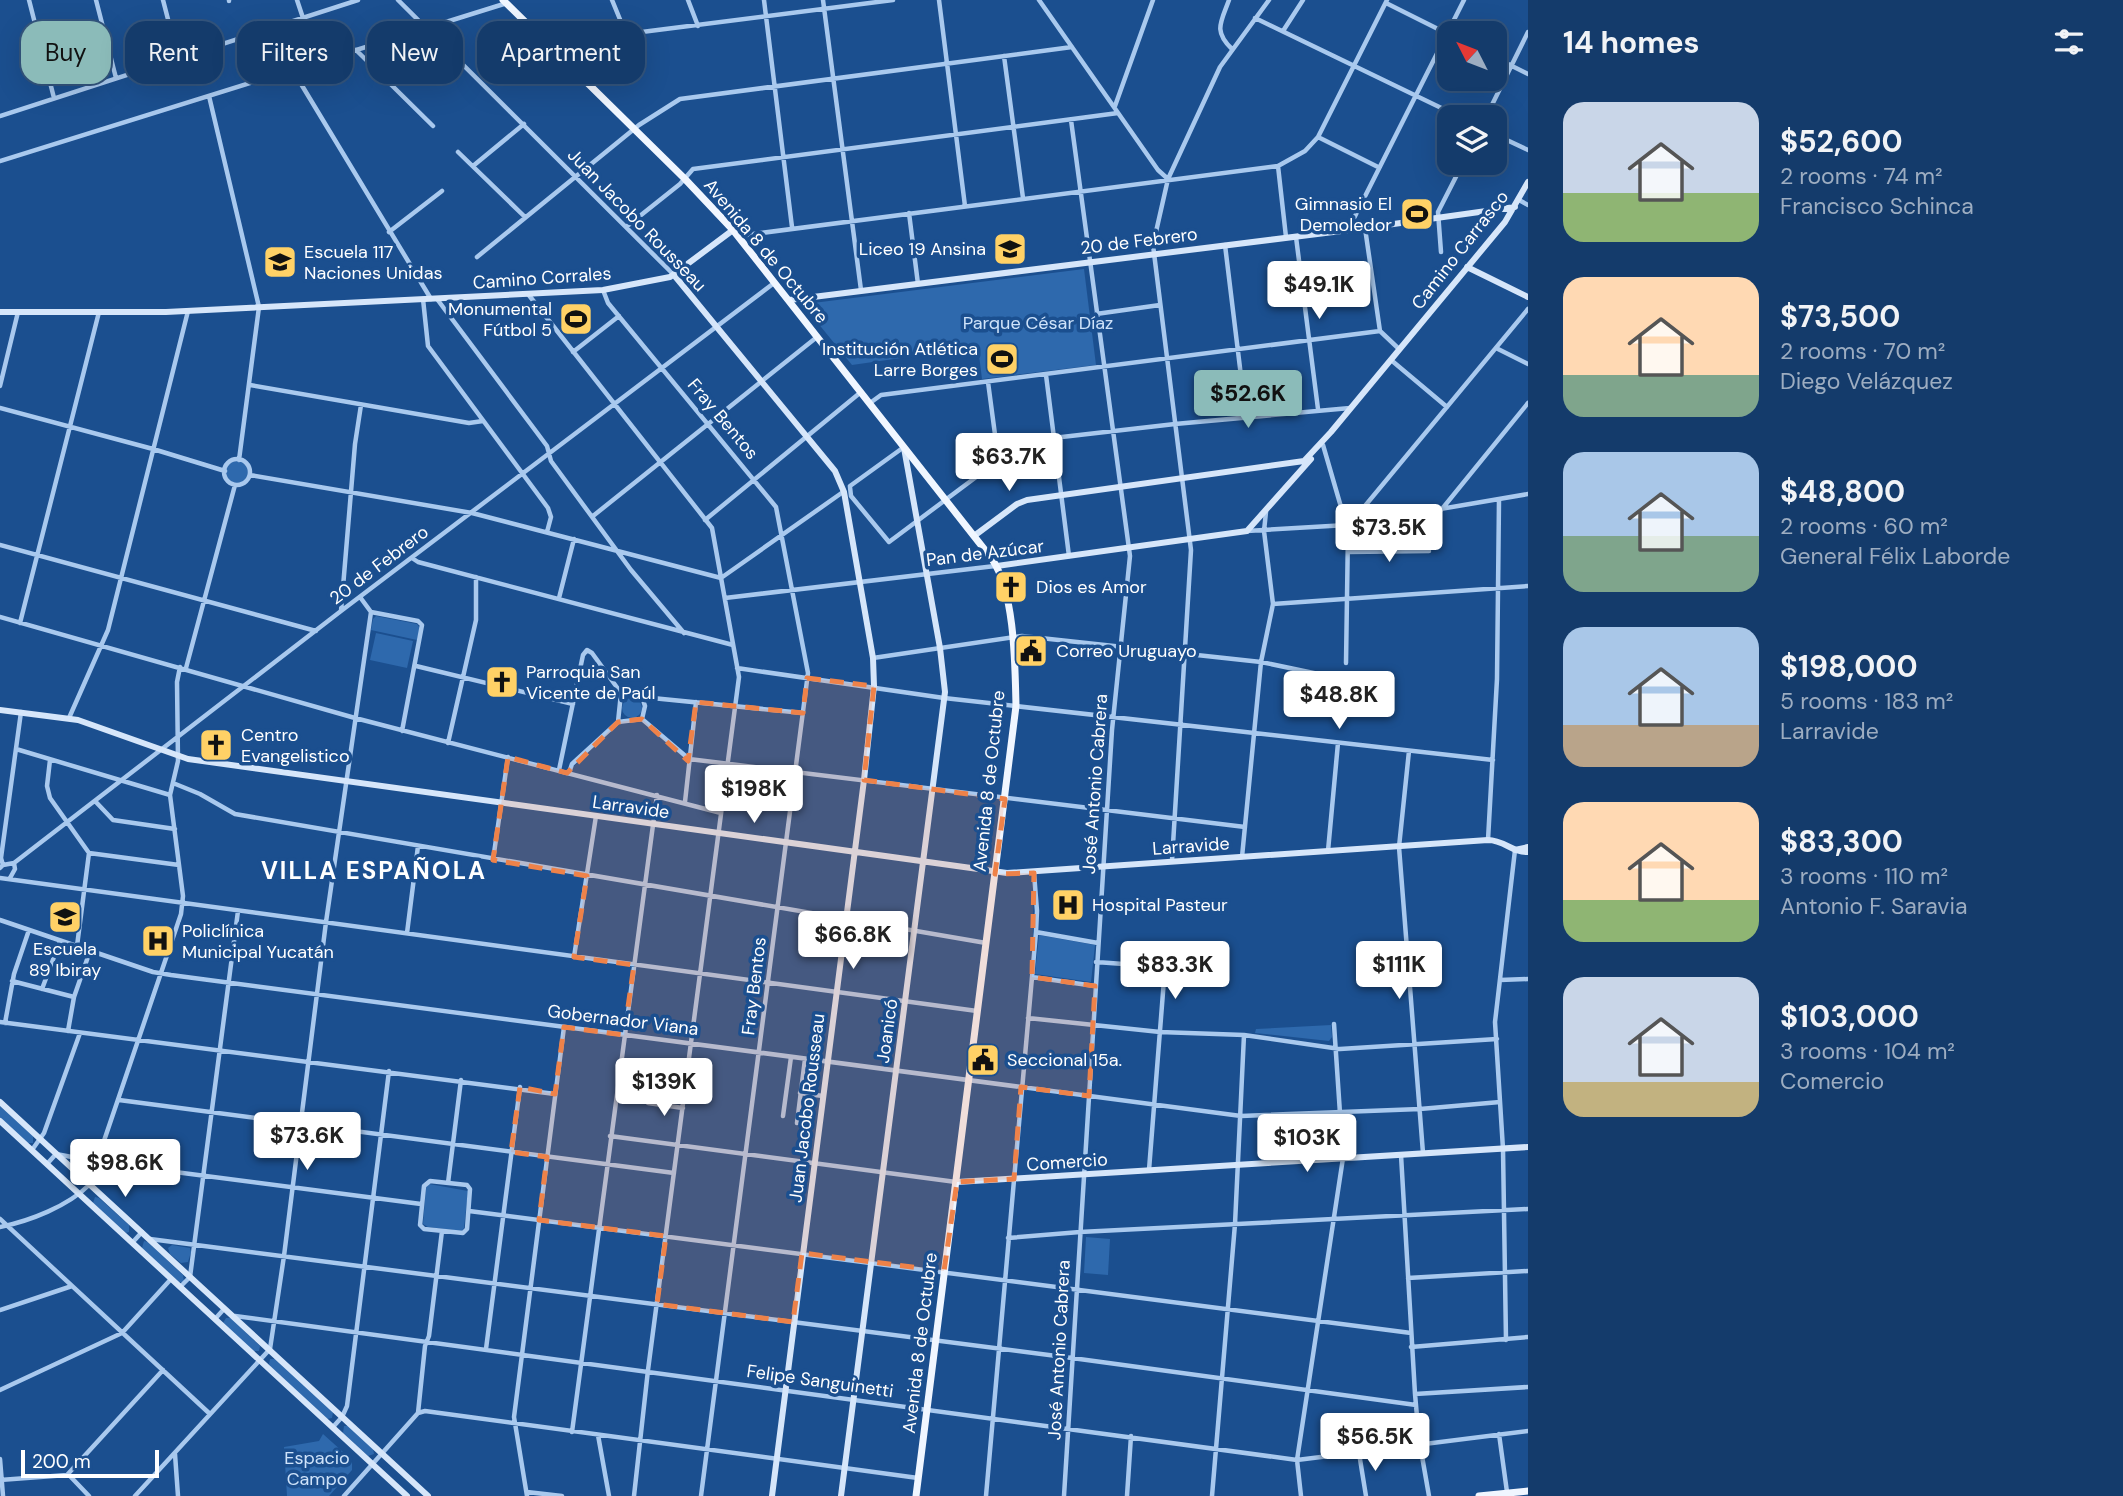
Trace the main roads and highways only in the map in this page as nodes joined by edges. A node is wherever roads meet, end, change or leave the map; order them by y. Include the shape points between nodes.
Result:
1 (505, 2) edge
2 (1528, 1491) edge
3 (1508, 1494) edge
4 (916, 1495) edge
5 (1479, 1496) edge

1 - 4 main road, Avenida 8 de Octubre via 735,233 947,500 997,566 1003,585 1013,636 1016,706
2 - 3 main road
3 - 5 main road

